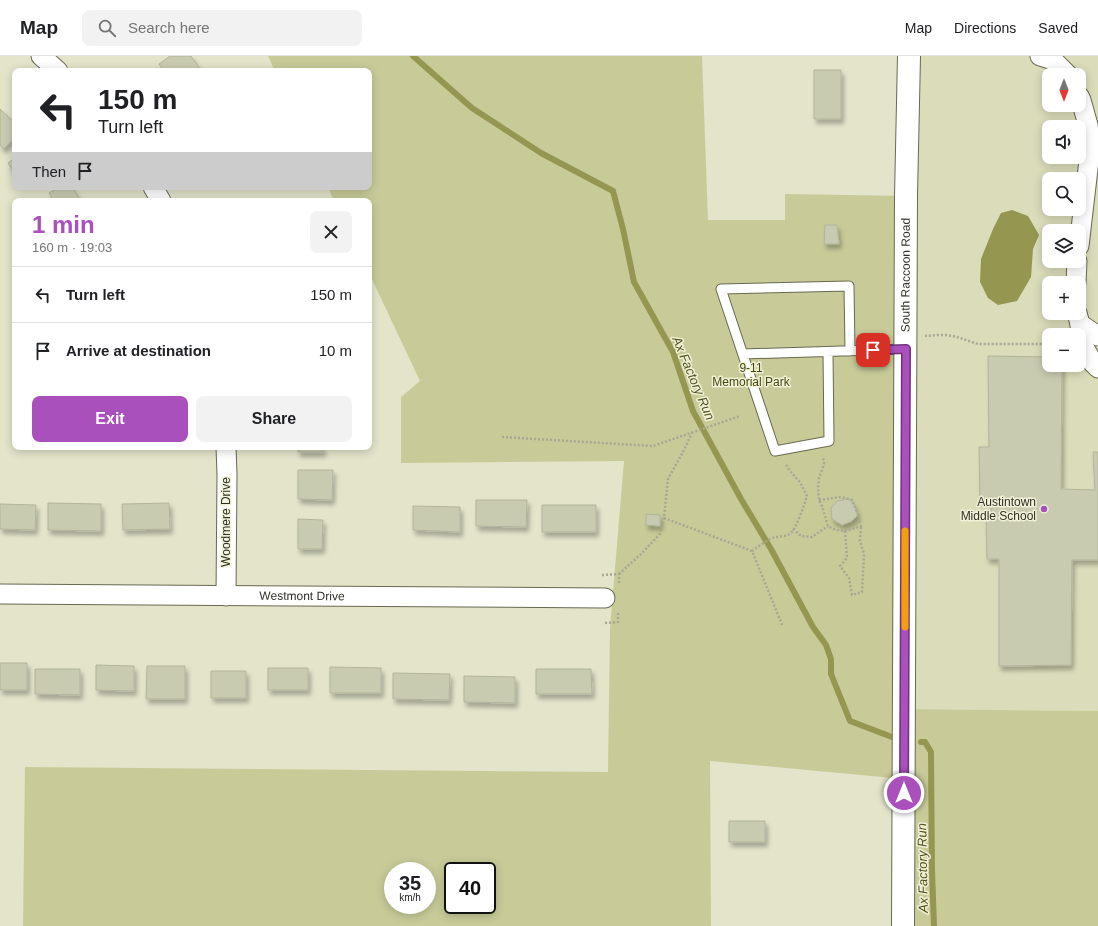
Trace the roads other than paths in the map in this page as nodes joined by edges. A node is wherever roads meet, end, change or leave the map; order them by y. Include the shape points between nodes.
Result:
1 (41, 56) edge
2 (909, 56) edge
3 (1050, 57) edge
4 (55, 68) edge
5 (1061, 68) edge
6 (1084, 112) edge
7 (1082, 224) edge
8 (1078, 320) edge
9 (1080, 320) edge
10 (1098, 336) edge
11 (913, 342) junction
12 (850, 351) junction
13 (828, 352) junction
14 (743, 354) junction
15 (1098, 368) edge
16 (226, 450) edge
17 (0, 594) edge
18 (226, 596) junction
19 (605, 598) dead end
20 (903, 926) edge

1 - 4 street
2 - 11 street, South Raccoon Road via 906,196
3 - 5 street
6 - 7 street via 1091,143
8 - 15 street via 1081,342
9 - 10 street
11 - 12 lane
11 - 20 street, South Raccoon Road
12 - 13 lane
12 - 14 lane via 849,286 722,290
13 - 14 lane
13 - 14 lane via 829,441 775,451
16 - 18 street, Woodmere Drive
17 - 18 street, Westmont Drive
18 - 19 street, Westmont Drive

